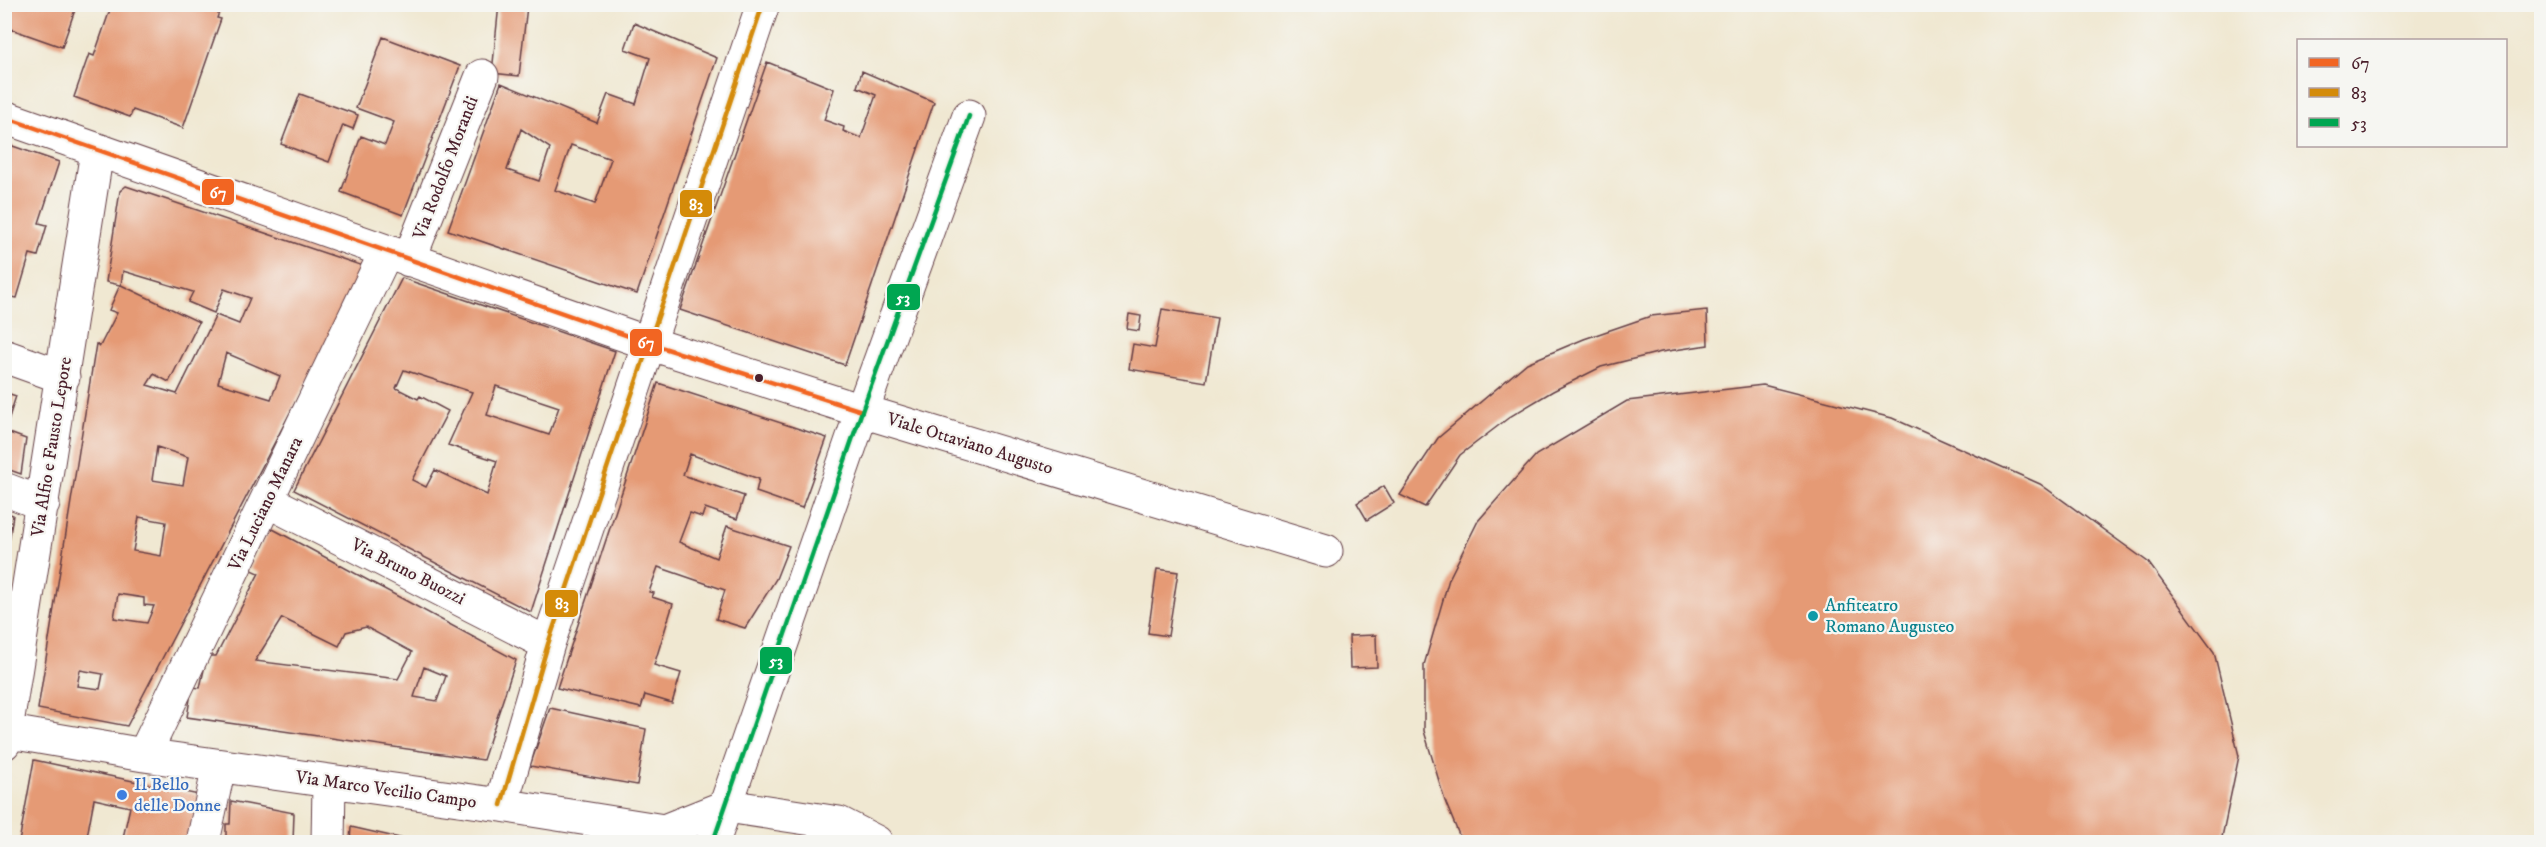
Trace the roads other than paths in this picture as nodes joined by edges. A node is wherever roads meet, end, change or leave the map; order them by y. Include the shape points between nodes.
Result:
1 (763, 4) edge
2 (482, 76) dead end
3 (969, 116) dead end
4 (4, 117) edge
5 (97, 151) junction
6 (398, 256) junction
7 (648, 343) junction
8 (4, 356) edge
9 (63, 377) junction
10 (862, 411) junction
11 (4, 489) edge
12 (268, 501) junction
13 (43, 504) junction
14 (1326, 551) dead end
15 (548, 644) junction
16 (5, 735) edge
17 (144, 755) junction
18 (219, 766) junction
19 (330, 783) junction
20 (501, 805) junction
21 (726, 806) junction
22 (203, 843) edge
23 (328, 843) edge
24 (714, 843) edge
25 (876, 843) edge

1 - 7 street
2 - 6 street, Via Rodolfo Morandi
3 - 10 street
4 - 5 street, Viale Ottaviano Augusto
5 - 6 street, Viale Ottaviano Augusto
5 - 9 street, Via Alfio e Fausto Lepore
6 - 7 street, Viale Ottaviano Augusto
6 - 12 street, Via Luciano Manara
7 - 10 street, Viale Ottaviano Augusto
7 - 15 street
8 - 9 street
9 - 13 street, Via Alfio e Fausto Lepore
10 - 14 street, Viale Ottaviano Augusto
10 - 21 street
11 - 13 street
12 - 15 street, Via Bruno Buozzi
12 - 17 street, Via Luciano Manara
13 - 16 street, Via Alfio e Fausto Lepore
15 - 20 street
16 - 17 street, Via Marco Vecilio Campo
17 - 18 street, Via Marco Vecilio Campo
18 - 19 street, Via Marco Vecilio Campo
18 - 22 street
19 - 20 street, Via Marco Vecilio Campo
19 - 23 street
20 - 21 street, Via Marco Vecilio Campo via 664,831
21 - 24 street
21 - 25 street via 839,823

